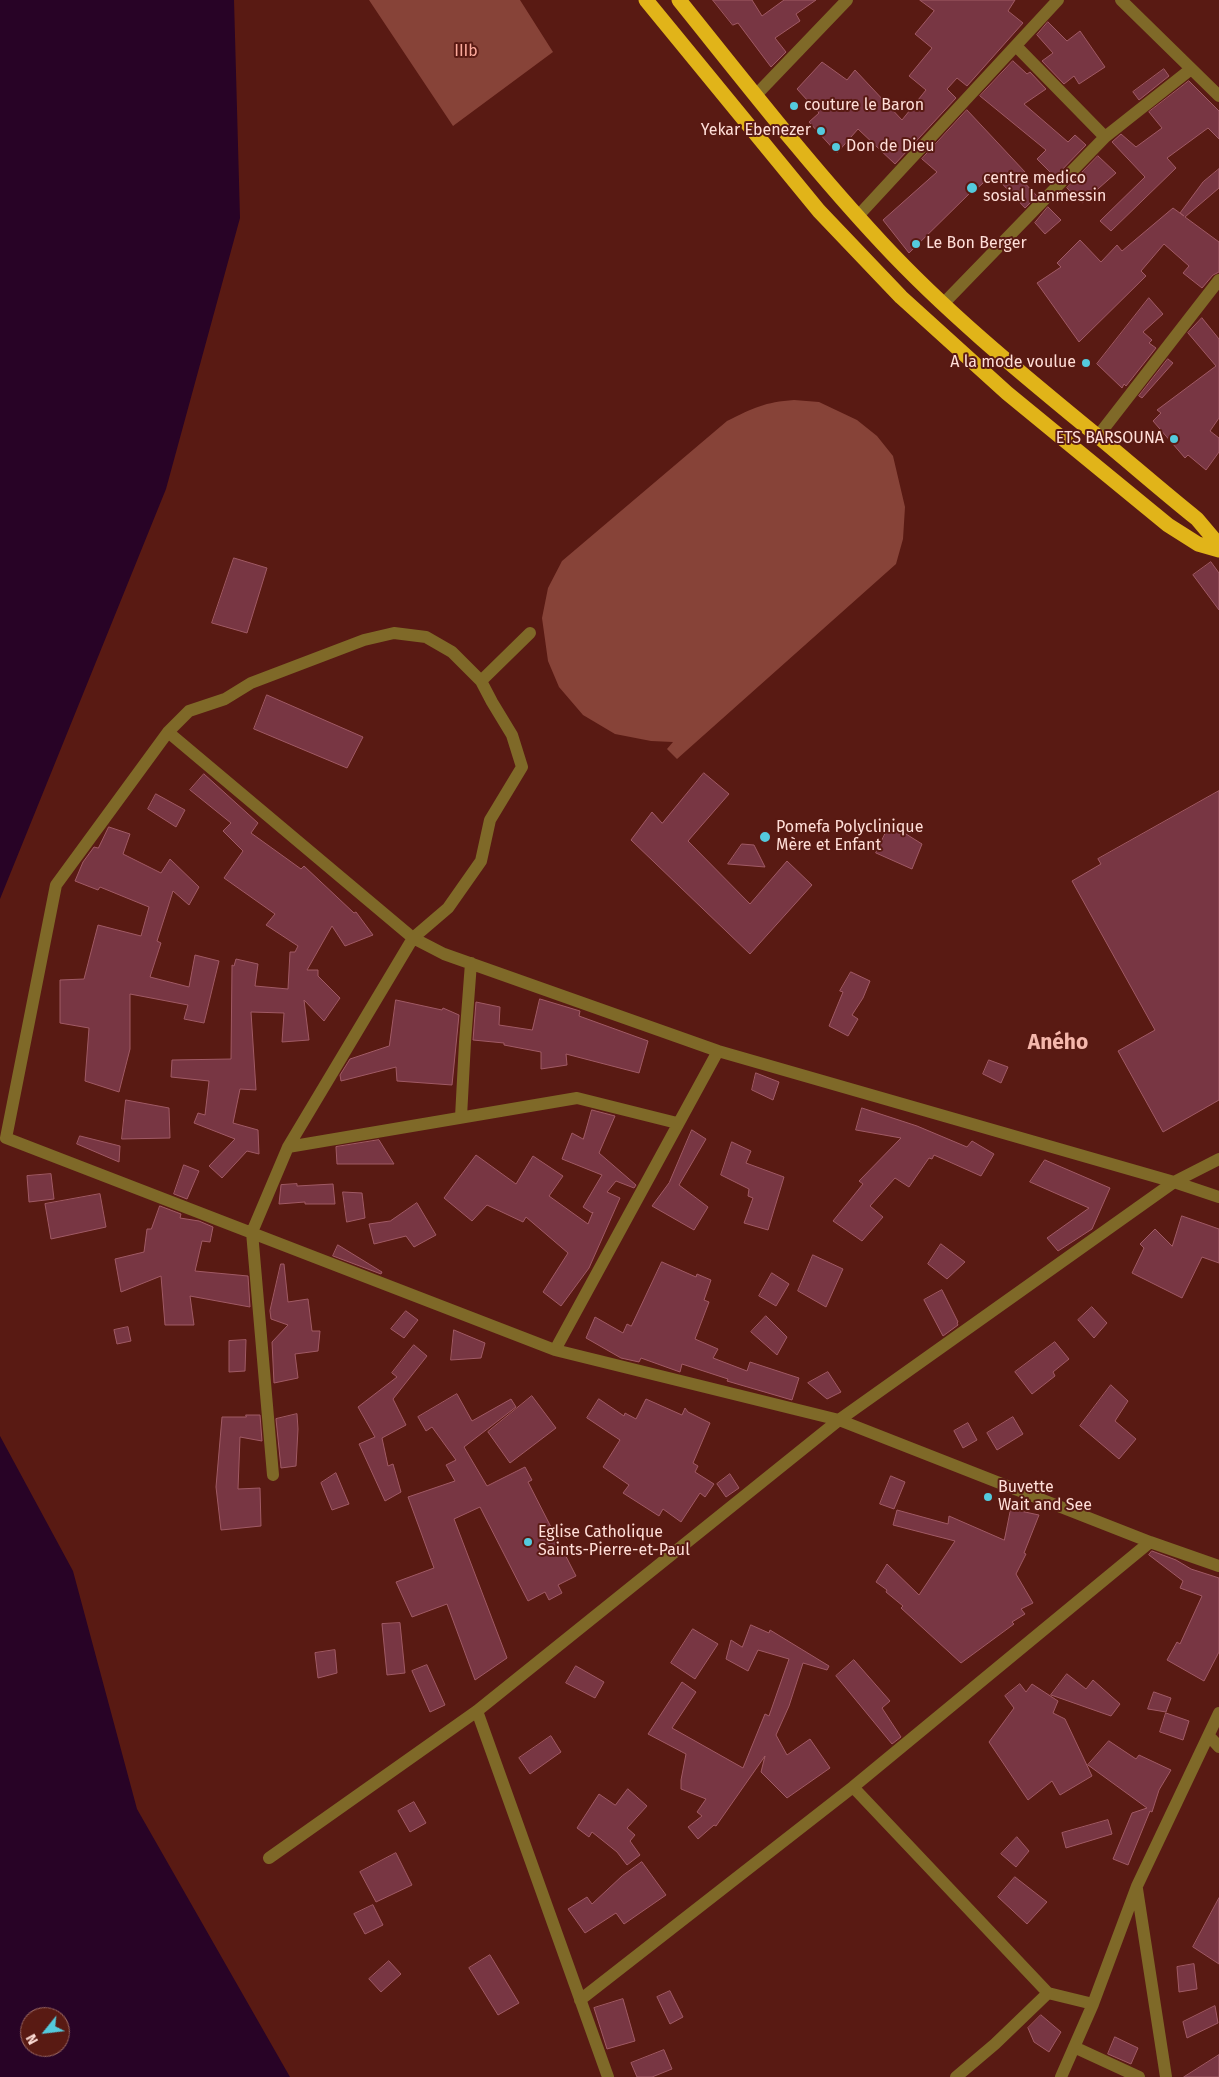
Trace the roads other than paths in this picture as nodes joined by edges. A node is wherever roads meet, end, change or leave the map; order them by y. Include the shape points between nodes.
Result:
1 (646, 0) edge
2 (679, 0) edge
3 (846, 0) edge
4 (1058, 0) edge
5 (1121, 0) edge
6 (1016, 46) junction
7 (1191, 69) junction
8 (756, 95) junction
9 (1219, 96) edge
10 (1105, 137) junction
11 (858, 216) junction
12 (1219, 280) edge
13 (943, 304) junction
14 (1098, 436) junction
15 (1219, 545) edge
16 (1219, 550) edge
17 (530, 633) dead end
18 (481, 681) junction
19 (168, 732) junction
20 (414, 938) junction
21 (471, 963) junction
22 (718, 1051) junction
23 (462, 1118) junction
24 (678, 1123) junction
25 (288, 1147) junction
26 (1219, 1159) edge
27 (1174, 1182) junction
28 (1219, 1197) edge
29 (252, 1232) junction
30 (555, 1350) junction
31 (839, 1420) junction
32 (274, 1475) dead end
33 (1150, 1542) junction
34 (1219, 1566) edge
35 (477, 1711) junction
36 (1219, 1713) edge
37 (1209, 1736) junction
38 (1219, 1747) edge
39 (853, 1786) junction
40 (269, 1858) dead end
41 (1136, 1886) junction
42 (1048, 1993) junction
43 (580, 2000) junction
44 (1093, 2004) junction
45 (1074, 2047) junction
46 (608, 2077) edge
47 (956, 2077) edge
48 (1061, 2077) edge
49 (1140, 2077) edge
50 (1166, 2077) edge

1 - 16 highway via 806,196 901,297 1008,393 1168,525 1198,544
2 - 8 highway
3 - 8 street
4 - 6 street
5 - 7 street
6 - 10 street
6 - 11 street
7 - 9 street
7 - 10 street
8 - 11 highway
10 - 13 street
11 - 13 highway
12 - 14 street
13 - 14 highway via 1027,379
14 - 15 highway via 1197,518
17 - 18 street
18 - 19 street via 452,652 426,637 394,633 364,640 251,683 225,699 189,711
18 - 20 street via 512,736 522,767 490,820 482,861 448,908
19 - 20 street
19 - 29 street via 56,885 6,1138
20 - 21 street via 444,954
20 - 25 street
21 - 22 street
21 - 23 street
22 - 24 street
22 - 27 street
23 - 24 street via 577,1098
23 - 25 street
24 - 30 street
25 - 29 street
26 - 27 street
27 - 28 street
27 - 31 street
29 - 30 street
29 - 32 street
30 - 31 street
31 - 33 street
31 - 35 street
33 - 34 street
33 - 39 street
35 - 40 street
35 - 43 street
36 - 37 street
37 - 38 street
37 - 41 street
39 - 42 street
39 - 43 street
41 - 44 street
41 - 50 street
42 - 44 street
42 - 47 street
43 - 46 street
44 - 45 street
45 - 48 street
45 - 49 street

